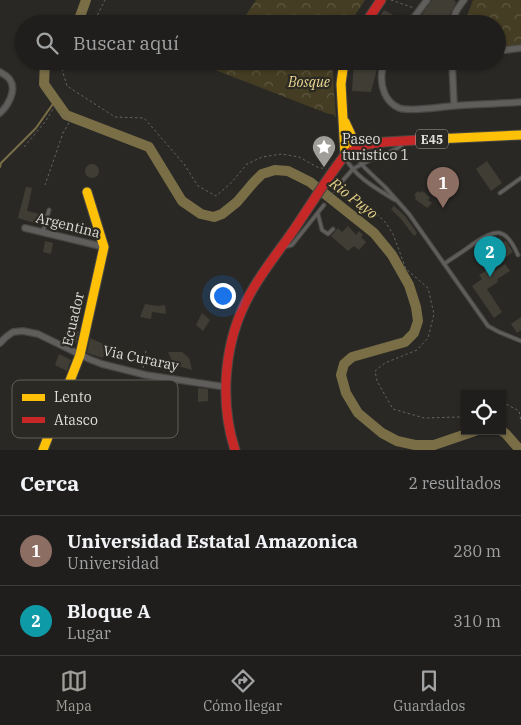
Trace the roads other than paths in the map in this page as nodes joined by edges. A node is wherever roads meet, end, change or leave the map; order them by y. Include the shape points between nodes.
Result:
1 (381, 0) edge
2 (426, 0) edge
3 (464, 0) edge
4 (371, 15) edge
5 (416, 15) edge
6 (454, 15) edge
7 (521, 48) edge
8 (506, 50) edge
9 (343, 70) edge
10 (383, 70) edge
11 (452, 70) edge
12 (0, 72) edge
13 (521, 102) edge
14 (454, 105) junction
15 (0, 113) edge
16 (343, 118) junction
17 (521, 135) edge
18 (407, 140) junction
19 (355, 150) junction
20 (345, 155) junction
21 (362, 164) junction
22 (353, 169) junction
23 (521, 178) edge
24 (337, 187) road end
25 (88, 192) dead end
26 (500, 193) dead end
27 (397, 202) junction
28 (324, 205) road end
29 (49, 210) dead end
30 (318, 213) junction
31 (25, 228) dead end
32 (333, 229) dead end
33 (43, 232) junction
34 (104, 247) junction
35 (281, 248) junction
36 (518, 255) dead end
37 (444, 264) junction
38 (521, 341) edge
39 (0, 343) edge
40 (80, 355) junction
41 (70, 380) edge
42 (226, 387) junction
43 (48, 438) edge
44 (43, 450) edge
45 (235, 450) edge

1 - 4 main road
2 - 5 street
3 - 6 street
7 - 8 street
9 - 16 main road
10 - 14 street via 385,95 399,108
11 - 14 street
12 - 15 street via 12,86 8,104
13 - 14 street
16 - 19 main road
16 - 20 main road
17 - 18 main road, E45
18 - 19 main road, E45 via 371,144
18 - 21 lane via 398,148
19 - 20 main road, E45
19 - 21 lane
20 - 22 lane
20 - 35 main road, E45
21 - 22 lane
21 - 27 lane
22 - 24 lane
22 - 27 lane
23 - 26 lane
25 - 34 main road, Ecuador
27 - 37 lane
28 - 30 lane
29 - 33 lane
30 - 32 lane via 322,230 328,234
30 - 35 lane via 292,245
31 - 33 street, Argentina
33 - 34 street, Argentina
34 - 40 main road, Ecuador
35 - 42 main road, E45 via 252,291 234,328
36 - 37 lane via 509,238 494,232
37 - 38 lane via 488,326
39 - 40 street, Via Curaray via 14,332 23,331 38,334
40 - 41 main road, Ecuador
40 - 42 street, Via Curaray via 142,374
42 - 45 main road, E45 via 227,416
43 - 44 main road, Ecuador

